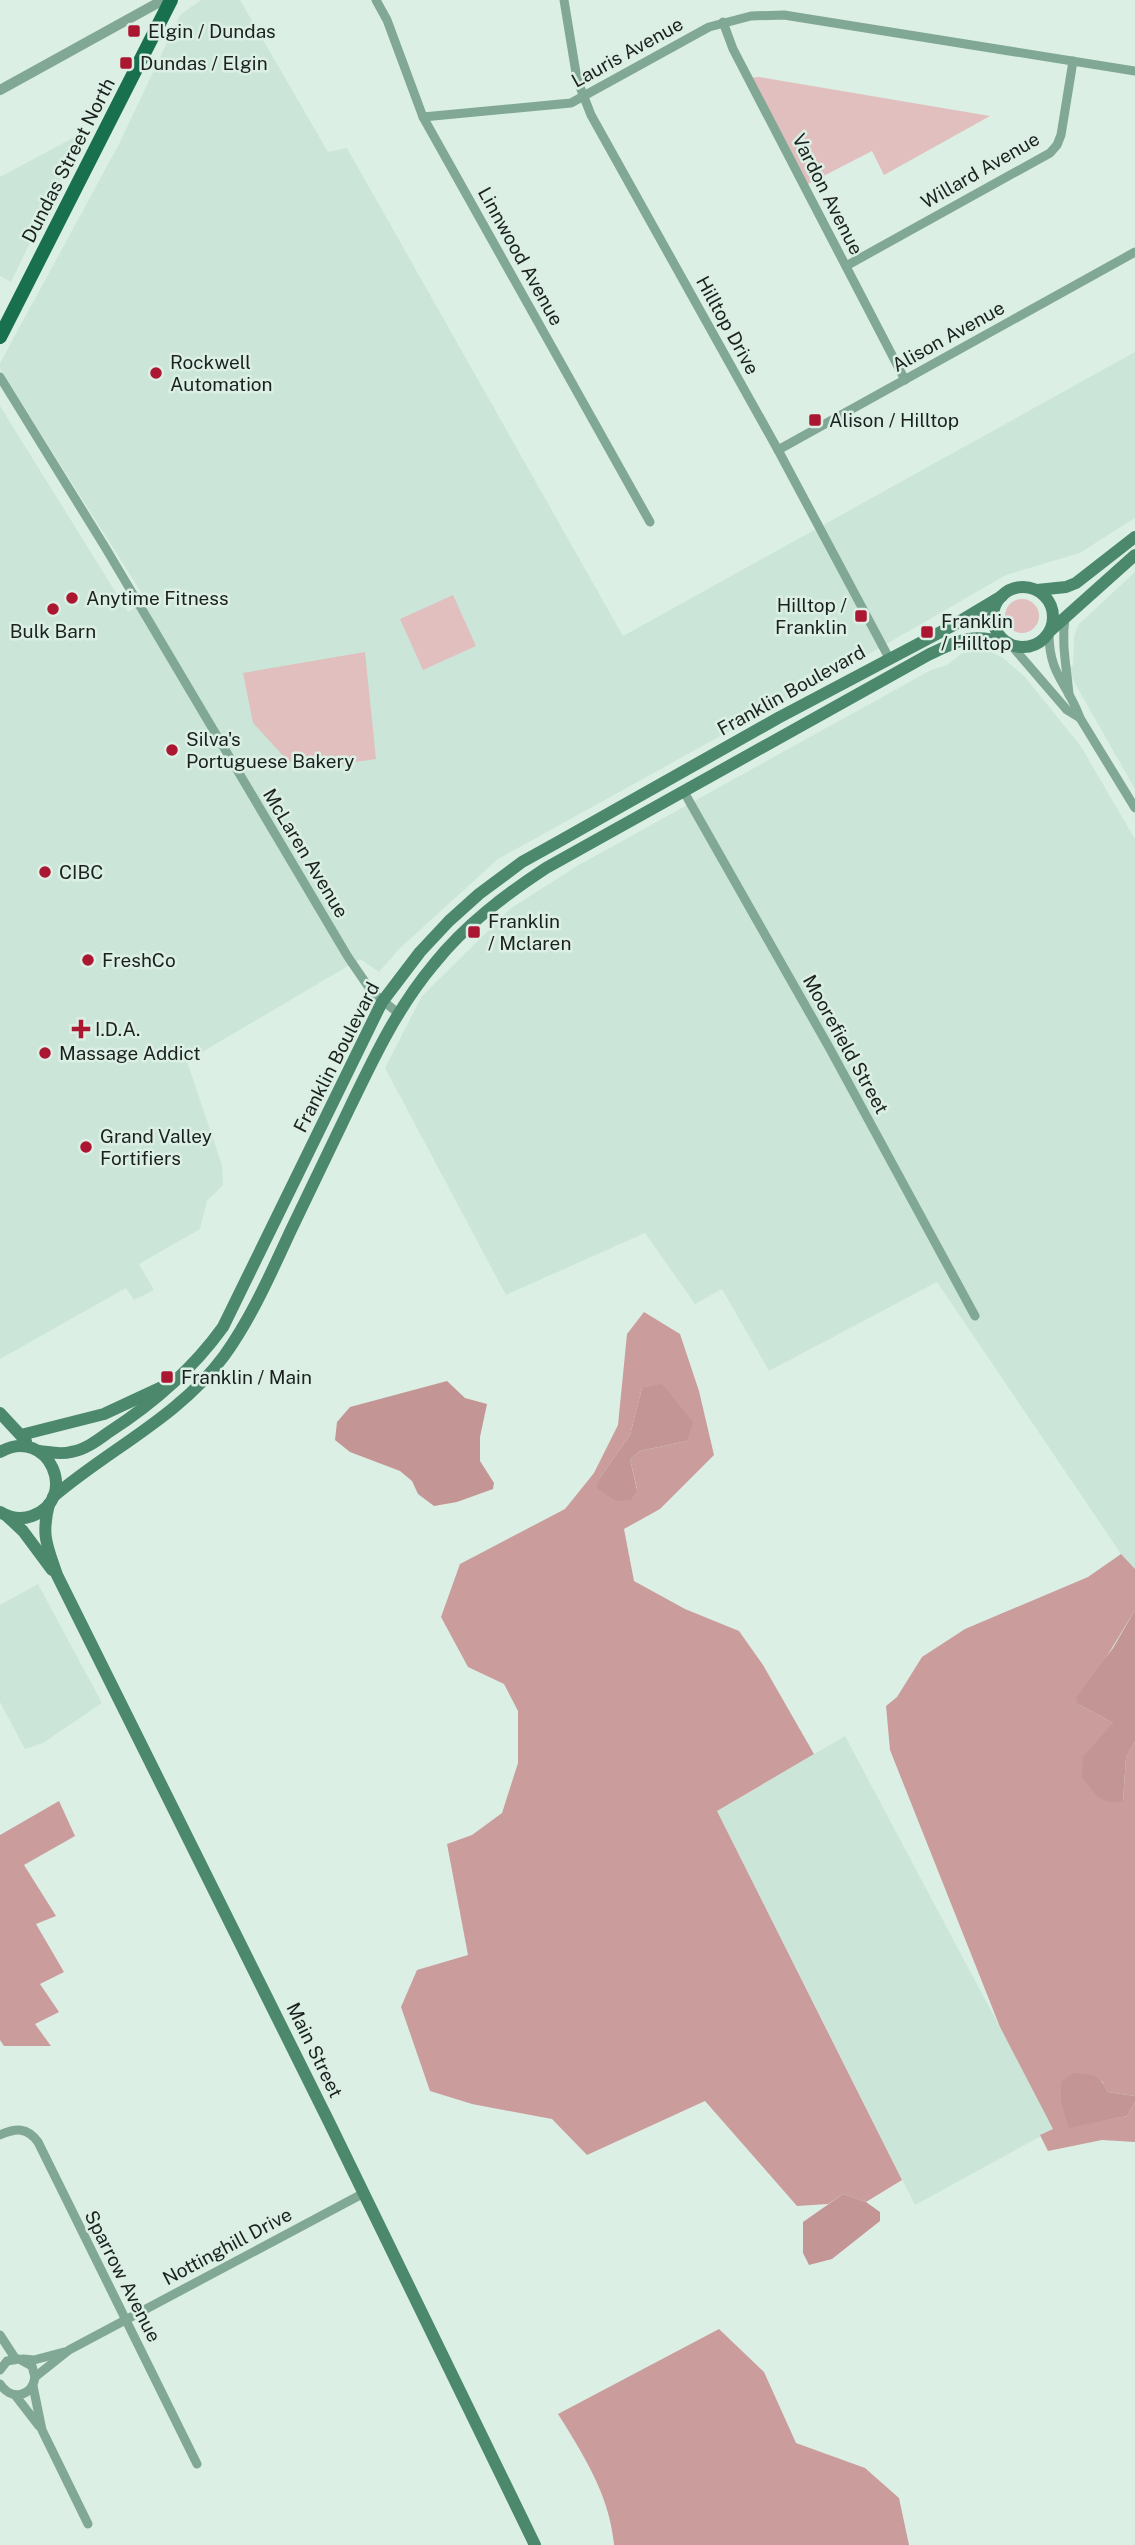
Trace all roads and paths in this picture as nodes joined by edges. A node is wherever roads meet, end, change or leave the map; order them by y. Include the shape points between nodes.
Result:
1 (163, 0) edge
2 (171, 0) edge
3 (376, 0) edge
4 (564, 0) edge
5 (723, 22) junction
6 (1073, 61) junction
7 (1135, 71) edge
8 (0, 90) edge
9 (583, 98) junction
10 (423, 117) junction
11 (1135, 252) edge
12 (846, 266) junction
13 (0, 337) edge
14 (0, 377) edge
15 (905, 380) junction
16 (778, 450) junction
17 (650, 523) dead end
18 (1135, 537) edge
19 (1135, 555) edge
20 (1037, 590) junction
21 (1002, 596) junction
22 (1065, 618) junction
23 (1049, 633) junction
24 (1010, 644) junction
25 (889, 658) junction
26 (1070, 697) junction
27 (1080, 718) junction
28 (684, 792) junction
29 (1135, 808) edge
30 (382, 1002) junction
31 (398, 1013) junction
32 (975, 1316) dead end
33 (179, 1379) junction
34 (0, 1413) edge
35 (21, 1435) junction
36 (36, 1450) junction
37 (0, 1452) edge
38 (51, 1500) junction
39 (3, 1513) edge
40 (57, 1575) junction
41 (0, 2135) edge
42 (364, 2193) junction
43 (126, 2320) junction
44 (0, 2335) edge
45 (69, 2350) junction
46 (19, 2359) junction
47 (0, 2367) edge
48 (34, 2381) junction
49 (0, 2384) edge
50 (8, 2395) edge
51 (43, 2430) junction
52 (197, 2464) dead end
53 (88, 2524) dead end
54 (534, 2545) edge

1 - 8 street
2 - 13 main road, Dundas Street North
3 - 10 street, Linnwood Avenue
4 - 9 street, Hilltop Drive
5 - 6 street, Lauris Avenue via 784,15
5 - 9 street, Lauris Avenue
5 - 12 street, Vardon Avenue
6 - 7 street, Lauris Avenue
6 - 12 street, Willard Avenue via 1061,135 1050,153
9 - 10 street, Lauris Avenue via 571,103
9 - 16 street, Hilltop Drive
10 - 17 street, Linnwood Avenue
11 - 15 street, Alison Avenue
12 - 15 street, Vardon Avenue
14 - 30 street, McLaren Avenue via 348,957
15 - 16 street, Alison Avenue
16 - 25 street, Hilltop Drive
18 - 20 main road via 1076,583
19 - 22 main road
20 - 21 main road via 1018,587
20 - 23 main road via 1053,613
21 - 24 main road via 994,623
21 - 25 main road, Franklin Boulevard
22 - 23 main road
22 - 26 street via 1063,657
23 - 24 main road via 1028,646
23 - 26 street via 1054,670
24 - 27 street via 1067,710
24 - 28 main road, Franklin Boulevard via 988,638 962,639
25 - 30 main road, Franklin Boulevard via 522,862 449,921
26 - 27 street
27 - 29 street
28 - 31 main road, Franklin Boulevard via 513,890 435,962
28 - 32 street, Moorefield Street
30 - 31 street, McLaren Avenue
30 - 33 main road, Franklin Boulevard via 223,1327
31 - 38 main road, Franklin Boulevard via 256,1305 222,1358 167,1414 82,1472
33 - 35 main road via 113,1411
33 - 36 main road, Franklin Boulevard via 145,1408 82,1448 57,1454
34 - 35 main road
35 - 36 main road
36 - 37 main road, Franklin Boulevard via 12,1447
36 - 38 main road, Main Street via 55,1472
38 - 39 main road, Franklin Boulevard via 34,1516 15,1518
38 - 40 main road, Main Street via 44,1526
39 - 40 main road, Main Street
40 - 42 main road, Main Street
41 - 43 street, Sparrow Avenue via 13,2129 32,2133
42 - 43 street, Nottinghill Drive
42 - 54 main road, Main Street
43 - 45 street, Nottinghill Drive
43 - 52 street, Sparrow Avenue
44 - 46 street
45 - 46 street, Nottinghill Drive via 34,2360
45 - 48 street, Nottinghill Drive
46 - 47 street
46 - 48 street via 32,2366
48 - 50 street, Nottinghill Drive via 25,2393
48 - 51 street
49 - 50 street
50 - 51 street
51 - 53 street

